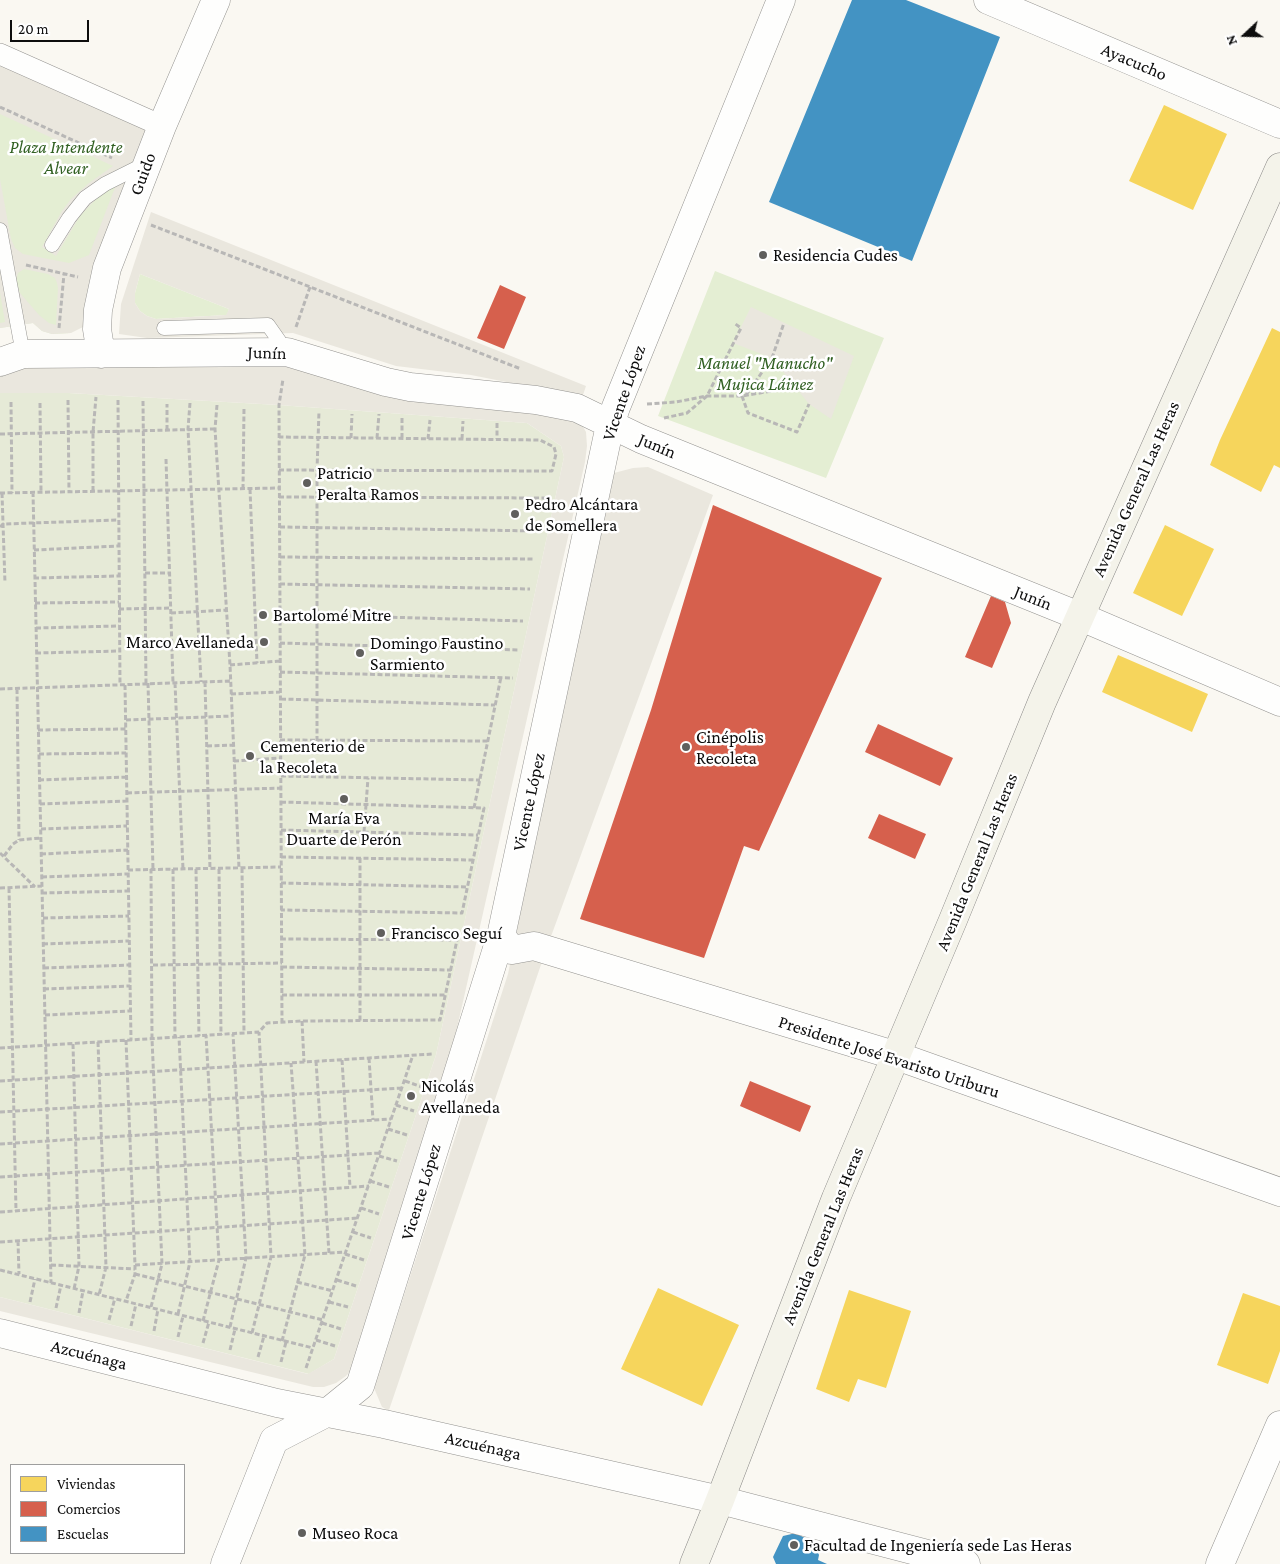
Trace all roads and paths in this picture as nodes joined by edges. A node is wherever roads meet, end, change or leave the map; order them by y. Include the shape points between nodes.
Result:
1 (216, 0) edge
2 (781, 0) edge
3 (988, 0) edge
4 (0, 54) edge
5 (0, 107) edge
6 (1280, 124) edge
7 (162, 126) junction
8 (116, 158) dead end
9 (147, 163) junction
10 (1280, 167) edge
11 (127, 215) junction
12 (0, 230) edge
13 (52, 245) dead end
14 (6, 260) junction
15 (64, 274) junction
16 (103, 283) junction
17 (310, 287) junction
18 (734, 323) dead end
19 (784, 323) dead end
20 (164, 328) dead end
21 (287, 352) junction
22 (57, 354) junction
23 (101, 354) junction
24 (12, 358) edge
25 (529, 373) dead end
26 (795, 387) dead end
27 (707, 396) junction
28 (744, 396) junction
29 (96, 397) dead end
30 (68, 400) dead end
31 (118, 400) dead end
32 (143, 401) dead end
33 (11, 402) dead end
34 (40, 403) dead end
35 (190, 403) dead end
36 (167, 404) dead end
37 (809, 404) dead end
38 (279, 405) dead end
39 (217, 406) dead end
40 (244, 408) dead end
41 (319, 411) dead end
42 (687, 413) dead end
43 (352, 414) dead end
44 (379, 414) dead end
45 (613, 416) junction
46 (402, 417) dead end
47 (430, 420) dead end
48 (463, 421) dead end
49 (497, 423) dead end
50 (188, 429) junction
51 (216, 429) junction
52 (166, 430) junction
53 (118, 431) junction
54 (143, 431) junction
55 (69, 432) junction
56 (93, 432) junction
57 (40, 433) junction
58 (0, 434) edge
59 (12, 434) junction
60 (279, 437) junction
61 (318, 438) junction
62 (351, 438) junction
63 (378, 438) junction
64 (402, 438) junction
65 (428, 439) junction
66 (462, 439) junction
67 (497, 439) junction
68 (166, 459) dead end
69 (279, 470) junction
70 (317, 470) junction
71 (279, 488) junction
72 (220, 489) junction
73 (243, 489) junction
74 (250, 489) junction
75 (144, 490) junction
76 (168, 490) junction
77 (191, 490) junction
78 (93, 491) junction
79 (118, 491) junction
80 (33, 492) junction
81 (41, 492) junction
82 (69, 492) junction
83 (1, 493) edge
84 (12, 493) junction
85 (280, 497) junction
86 (317, 497) junction
87 (547, 498) dead end
88 (118, 520) junction
89 (33, 523) junction
90 (2, 525) edge
91 (280, 527) junction
92 (317, 527) junction
93 (541, 531) dead end
94 (118, 546) junction
95 (34, 550) junction
96 (280, 557) junction
97 (317, 557) junction
98 (535, 559) dead end
99 (145, 573) junction
100 (170, 573) junction
101 (118, 576) junction
102 (34, 578) junction
103 (5, 583) dead end
104 (280, 584) junction
105 (318, 585) junction
106 (530, 589) dead end
107 (119, 602) junction
108 (35, 603) junction
109 (171, 608) junction
110 (119, 609) junction
111 (145, 609) junction
112 (227, 610) junction
113 (197, 612) junction
114 (171, 613) junction
115 (280, 614) junction
116 (318, 615) junction
117 (1079, 616) junction
118 (524, 621) dead end
119 (119, 626) junction
120 (36, 628) junction
121 (280, 643) junction
122 (318, 644) junction
123 (518, 650) dead end
124 (120, 651) junction
125 (36, 653) junction
126 (280, 661) junction
127 (257, 663) junction
128 (230, 664) junction
129 (280, 672) junction
130 (318, 673) junction
131 (501, 677) junction
132 (513, 678) dead end
133 (230, 680) junction
134 (203, 682) junction
135 (174, 683) junction
136 (125, 684) junction
137 (147, 684) junction
138 (120, 685) junction
139 (18, 688) junction
140 (37, 688) junction
141 (0, 689) edge
142 (280, 692) junction
143 (232, 694) junction
144 (281, 699) junction
145 (318, 700) junction
146 (1280, 702) edge
147 (495, 705) junction
148 (232, 716) junction
149 (206, 717) junction
150 (177, 718) junction
151 (149, 719) junction
152 (126, 720) junction
153 (126, 729) junction
154 (38, 730) junction
155 (280, 740) junction
156 (317, 741) junction
157 (488, 741) junction
158 (234, 745) junction
159 (207, 746) junction
160 (126, 753) junction
161 (39, 754) junction
162 (281, 758) junction
163 (234, 761) junction
164 (281, 776) junction
165 (127, 777) junction
166 (368, 778) junction
167 (39, 780) junction
168 (480, 780) junction
169 (281, 788) junction
170 (235, 790) junction
171 (180, 791) junction
172 (208, 791) junction
173 (127, 792) junction
174 (151, 793) junction
175 (127, 802) junction
176 (281, 802) junction
177 (40, 804) junction
178 (366, 804) junction
179 (474, 808) junction
180 (127, 826) junction
181 (40, 829) junction
182 (281, 830) junction
183 (364, 832) junction
184 (478, 836) junction
185 (41, 838) junction
186 (19, 840) junction
187 (128, 850) junction
188 (0, 853) edge
189 (41, 854) junction
190 (4, 856) junction
191 (281, 857) junction
192 (360, 858) junction
193 (473, 860) junction
194 (281, 867) junction
195 (218, 868) junction
196 (240, 868) junction
197 (152, 869) junction
198 (173, 869) junction
199 (183, 869) junction
200 (196, 869) junction
201 (210, 869) junction
202 (128, 872) junction
203 (42, 877) junction
204 (281, 883) junction
205 (360, 885) junction
206 (35, 886) junction
207 (42, 886) junction
208 (468, 887) junction
209 (0, 888) edge
210 (9, 888) junction
211 (128, 891) junction
212 (42, 893) junction
213 (282, 910) junction
214 (360, 911) junction
215 (129, 916) junction
216 (43, 918) junction
217 (500, 936) junction
218 (282, 939) junction
219 (360, 939) junction
220 (129, 941) junction
221 (44, 944) junction
222 (174, 964) junction
223 (198, 964) junction
224 (219, 964) junction
225 (243, 964) junction
226 (130, 965) junction
227 (153, 965) junction
228 (282, 965) junction
229 (44, 968) junction
230 (360, 968) junction
231 (451, 970) junction
232 (130, 986) junction
233 (44, 989) junction
234 (282, 994) junction
235 (360, 994) junction
236 (445, 995) junction
237 (130, 1011) junction
238 (45, 1015) junction
239 (302, 1021) junction
240 (360, 1021) junction
241 (282, 1023) junction
242 (259, 1032) junction
243 (244, 1033) junction
244 (220, 1034) junction
245 (233, 1034) junction
246 (199, 1036) junction
247 (206, 1036) junction
248 (177, 1037) junction
249 (152, 1039) junction
250 (126, 1040) junction
251 (131, 1040) junction
252 (98, 1042) junction
253 (73, 1044) junction
254 (46, 1046) junction
255 (12, 1047) junction
256 (0, 1048) edge
257 (433, 1054) dead end
258 (413, 1055) junction
259 (897, 1056) junction
260 (369, 1058) junction
261 (342, 1060) junction
262 (316, 1061) junction
263 (304, 1062) junction
264 (291, 1063) junction
265 (261, 1065) junction
266 (235, 1066) junction
267 (208, 1068) junction
268 (181, 1070) junction
269 (154, 1072) junction
270 (127, 1073) junction
271 (99, 1075) junction
272 (74, 1076) junction
273 (46, 1078) junction
274 (13, 1080) junction
275 (0, 1081) edge
276 (405, 1081) junction
277 (422, 1087) dead end
278 (402, 1088) junction
279 (371, 1090) junction
280 (344, 1091) junction
281 (318, 1093) junction
282 (293, 1094) junction
283 (263, 1096) junction
284 (237, 1098) junction
285 (210, 1100) junction
286 (182, 1101) junction
287 (155, 1103) junction
288 (128, 1105) junction
289 (396, 1105) junction
290 (100, 1106) junction
291 (75, 1108) junction
292 (47, 1110) junction
293 (414, 1111) dead end
294 (0, 1112) edge
295 (14, 1112) junction
296 (391, 1119) junction
297 (373, 1120) junction
298 (346, 1122) junction
299 (320, 1124) junction
300 (295, 1126) junction
301 (264, 1128) junction
302 (238, 1129) junction
303 (388, 1129) junction
304 (211, 1131) junction
305 (184, 1133) junction
306 (156, 1134) junction
307 (407, 1135) dead end
308 (130, 1136) junction
309 (101, 1138) junction
310 (76, 1140) junction
311 (48, 1142) junction
312 (0, 1144) edge
313 (14, 1144) junction
314 (380, 1154) junction
315 (348, 1155) junction
316 (322, 1157) junction
317 (298, 1158) junction
318 (266, 1160) junction
319 (397, 1161) dead end
320 (240, 1162) junction
321 (214, 1164) junction
322 (185, 1166) junction
323 (158, 1167) junction
324 (131, 1169) junction
325 (103, 1171) junction
326 (76, 1172) junction
327 (49, 1174) junction
328 (15, 1176) junction
329 (0, 1177) edge
330 (370, 1181) junction
331 (368, 1186) junction
332 (389, 1187) dead end
333 (350, 1188) junction
334 (325, 1189) junction
335 (300, 1191) junction
336 (1280, 1192) edge
337 (268, 1193) junction
338 (242, 1195) junction
339 (215, 1197) junction
340 (187, 1199) junction
341 (159, 1201) junction
342 (132, 1203) junction
343 (104, 1205) junction
344 (78, 1206) junction
345 (50, 1208) junction
346 (361, 1208) junction
347 (16, 1211) junction
348 (0, 1212) edge
349 (379, 1214) dead end
350 (358, 1218) junction
351 (327, 1220) junction
352 (302, 1222) junction
353 (270, 1224) junction
354 (244, 1226) junction
355 (217, 1228) junction
356 (188, 1229) junction
357 (161, 1231) junction
358 (353, 1232) junction
359 (134, 1233) junction
360 (105, 1235) junction
361 (78, 1237) junction
362 (50, 1238) junction
363 (371, 1238) dead end
364 (18, 1241) junction
365 (0, 1242) edge
366 (330, 1253) junction
367 (346, 1253) junction
368 (305, 1255) junction
369 (272, 1257) junction
370 (246, 1258) junction
371 (219, 1260) junction
372 (364, 1260) dead end
373 (190, 1262) junction
374 (162, 1264) junction
375 (51, 1265) junction
376 (79, 1266) junction
377 (106, 1267) junction
378 (135, 1269) junction
379 (0, 1270) edge
380 (19, 1274) junction
381 (35, 1279) junction
382 (158, 1280) junction
383 (336, 1280) junction
384 (51, 1282) junction
385 (297, 1282) junction
386 (61, 1285) junction
387 (185, 1286) junction
388 (356, 1286) dead end
389 (74, 1288) junction
390 (83, 1291) junction
391 (333, 1291) junction
392 (211, 1292) junction
393 (100, 1295) junction
394 (114, 1298) junction
395 (237, 1299) junction
396 (30, 1302) dead end
397 (126, 1302) junction
398 (329, 1302) junction
399 (136, 1304) junction
400 (259, 1304) junction
401 (348, 1307) dead end
402 (56, 1308) dead end
403 (151, 1308) junction
404 (158, 1309) junction
405 (290, 1312) junction
406 (79, 1313) dead end
407 (178, 1314) junction
408 (183, 1316) junction
409 (109, 1320) dead end
410 (203, 1321) junction
411 (323, 1321) junction
412 (210, 1322) junction
413 (131, 1326) dead end
414 (230, 1327) junction
415 (236, 1329) junction
416 (341, 1329) dead end
417 (154, 1331) dead end
418 (0, 1333) edge
419 (252, 1333) junction
420 (264, 1336) junction
421 (178, 1337) dead end
422 (316, 1340) junction
423 (284, 1341) junction
424 (203, 1344) dead end
425 (335, 1346) dead end
426 (313, 1348) junction
427 (230, 1350) dead end
428 (258, 1357) dead end
429 (281, 1362) dead end
430 (306, 1368) dead end
431 (328, 1412) junction
432 (1280, 1425) edge
433 (720, 1500) junction
434 (225, 1564) edge
435 (694, 1564) edge
436 (966, 1564) edge
437 (1220, 1564) edge

1 - 7 street, Guido
2 - 45 street, Vicente López
3 - 6 street, Ayacucho
4 - 7 street
5 - 8 path
7 - 9 street, Guido
9 - 11 street, Guido
9 - 13 lane via 104,184 86,198
10 - 117 main road, Avenida General Las Heras
11 - 16 street, Guido
11 - 17 path
12 - 14 lane
14 - 15 path
14 - 24 lane
15 - 16 path
15 - 22 path
16 - 23 street, Guido via 98,310
17 - 21 path
17 - 25 path
18 - 27 path via 741,328
19 - 28 path via 772,358
20 - 21 lane via 268,325
21 - 23 street, Junín
21 - 45 street, Junín via 410,387 536,400
22 - 23 street, Junín
22 - 24 street, Junín
26 - 28 path
27 - 28 path
27 - 42 path
27 - 45 path
28 - 37 path via 748,413 797,432
29 - 56 path
30 - 55 path
31 - 53 path
32 - 54 path
33 - 59 path
34 - 57 path
35 - 50 path
36 - 52 path
38 - 60 path
39 - 51 path
40 - 73 path
41 - 61 path
43 - 62 path
44 - 63 path
45 - 117 street, Junín via 641,440
45 - 217 street, Vicente López
46 - 64 path
47 - 65 path
48 - 66 path
49 - 67 path
50 - 51 path
50 - 52 path
50 - 77 path
51 - 72 path
52 - 54 path
53 - 54 path
53 - 56 path
53 - 79 path
54 - 75 path
55 - 56 path
55 - 57 path
55 - 82 path
56 - 78 path
57 - 59 path
57 - 81 path
58 - 59 path
59 - 84 path
60 - 61 path
60 - 69 path
61 - 62 path
61 - 70 path
62 - 63 path
63 - 64 path
64 - 65 path
65 - 66 path
66 - 67 path
67 - 70 path via 540,440 554,447 556,454 552,471
68 - 76 path
69 - 70 path
69 - 71 path
70 - 86 path
71 - 74 path
71 - 85 path
72 - 73 path
72 - 77 path
72 - 112 path
73 - 74 path
74 - 127 path
75 - 76 path
75 - 79 path
75 - 99 path
76 - 77 path
76 - 100 path
77 - 113 path
78 - 79 path
78 - 82 path
79 - 88 path
80 - 81 path
80 - 84 path
80 - 89 path
81 - 82 path
83 - 84 path
83 - 90 path
85 - 86 path
85 - 91 path
86 - 87 path
86 - 92 path
88 - 89 path
88 - 94 path
89 - 90 path
89 - 95 path
90 - 103 path
91 - 92 path
91 - 96 path
92 - 93 path
92 - 97 path
94 - 95 path
94 - 101 path
95 - 102 path
96 - 97 path
96 - 104 path
97 - 98 path
97 - 105 path
99 - 100 path
99 - 111 path
100 - 109 path
101 - 102 path
101 - 107 path
102 - 108 path
104 - 105 path
104 - 115 path
105 - 106 path
105 - 116 path
107 - 108 path
107 - 110 path
108 - 120 path
109 - 111 path
109 - 114 path
110 - 111 path
110 - 119 path
111 - 137 path
112 - 113 path
112 - 128 path
113 - 114 path
113 - 134 path
114 - 135 path
115 - 116 path
115 - 121 path
116 - 118 path
116 - 122 path
117 - 146 street, Junín
117 - 259 main road, Avenida General Las Heras
119 - 120 path
119 - 124 path
120 - 125 path
121 - 122 path
121 - 126 path
122 - 123 path
122 - 130 path
124 - 125 path
124 - 138 path
125 - 140 path
126 - 127 path
126 - 129 path
127 - 128 path
128 - 133 path
129 - 130 path
129 - 142 path
130 - 131 path
130 - 145 path
131 - 132 path
131 - 147 path
133 - 134 path
133 - 143 path
134 - 135 path
134 - 149 path
135 - 137 path
135 - 150 path
136 - 137 path
136 - 138 path
136 - 152 path
137 - 151 path
138 - 140 path
139 - 140 path
139 - 141 path
139 - 186 path
140 - 154 path
142 - 143 path
142 - 144 path
143 - 148 path
144 - 145 path
144 - 155 path
145 - 147 path
145 - 156 path
147 - 157 path
148 - 149 path
148 - 158 path
149 - 150 path
149 - 159 path
150 - 151 path
150 - 171 path
151 - 152 path
151 - 174 path
152 - 153 path
153 - 154 path
153 - 160 path
154 - 161 path
155 - 156 path
155 - 162 path
156 - 157 path
157 - 168 path
158 - 159 path
158 - 163 path
159 - 172 path
160 - 161 path
160 - 165 path
161 - 167 path
162 - 163 path
162 - 164 path
163 - 170 path
164 - 166 path
164 - 169 path
165 - 167 path
165 - 173 path
166 - 168 path
166 - 178 path
167 - 177 path
168 - 179 path
169 - 170 path
169 - 176 path
170 - 172 path
170 - 196 path
171 - 172 path
171 - 174 path
171 - 199 path
172 - 201 path
173 - 174 path
173 - 175 path
174 - 197 path
175 - 177 path
175 - 180 path
176 - 178 path
176 - 182 path
177 - 181 path
178 - 179 path
178 - 183 path
179 - 184 path via 484,808
180 - 181 path
180 - 187 path
181 - 185 path
182 - 183 path
182 - 191 path
183 - 184 path
184 - 193 path
185 - 186 path
185 - 189 path
186 - 190 path
187 - 189 path
187 - 202 path
188 - 190 path
189 - 203 path
190 - 206 path
191 - 192 path
191 - 194 path
192 - 193 path
192 - 205 path
193 - 208 path
194 - 196 path
194 - 204 path
195 - 196 path
195 - 201 path
195 - 224 path
196 - 225 path
197 - 198 path
197 - 202 path
197 - 227 path
198 - 199 path
198 - 222 path
199 - 200 path
200 - 201 path
200 - 223 path
202 - 203 path
202 - 211 path
203 - 207 path
204 - 205 path
204 - 213 path
205 - 208 path
205 - 214 path
206 - 207 path
206 - 210 path
207 - 212 path
208 - 214 path via 462,913
209 - 210 path
210 - 255 path
211 - 212 path
211 - 215 path
212 - 216 path
213 - 214 path
213 - 218 path
214 - 219 path
215 - 216 path
215 - 220 path
216 - 221 path
217 - 259 street, Presidente José Evaristo Uriburu via 512,950 534,946
217 - 431 street, Vicente López via 360,1386
218 - 219 path
218 - 228 path
219 - 230 path
219 - 231 path via 457,940
220 - 221 path
220 - 226 path
221 - 229 path
222 - 223 path
222 - 227 path
222 - 248 path
223 - 224 path
223 - 246 path
224 - 225 path
224 - 244 path
225 - 228 path
225 - 243 path
226 - 229 path
226 - 232 path
227 - 249 path
228 - 230 path
228 - 234 path
229 - 233 path
230 - 231 path
230 - 235 path
231 - 236 path
232 - 233 path
232 - 237 path
233 - 238 path
234 - 235 path
234 - 241 path
235 - 236 path
235 - 240 path
236 - 240 path via 440,1020
237 - 238 path
237 - 251 path
238 - 254 path
239 - 240 path
239 - 241 path
239 - 263 path
241 - 242 path via 268,1023
242 - 243 path
242 - 265 path
243 - 245 path
244 - 245 path
244 - 247 path
245 - 266 path
246 - 247 path
246 - 248 path
247 - 267 path
248 - 249 path
248 - 268 path
249 - 251 path
249 - 269 path
250 - 251 path
250 - 252 path
250 - 270 path
252 - 253 path
252 - 271 path
253 - 254 path
253 - 272 path
254 - 255 path
254 - 273 path
255 - 256 path
255 - 274 path
257 - 258 path
258 - 260 path
258 - 276 path
259 - 336 street, Presidente José Evaristo Uriburu
259 - 433 main road, Avenida General Las Heras via 836,1198
260 - 261 path
260 - 279 path
261 - 262 path
261 - 280 path
262 - 263 path
262 - 281 path
263 - 264 path
264 - 265 path
264 - 282 path
265 - 266 path
265 - 283 path
266 - 267 path
266 - 284 path
267 - 268 path
267 - 285 path
268 - 269 path
268 - 286 path
269 - 270 path
269 - 287 path
270 - 271 path
270 - 288 path
271 - 272 path
271 - 290 path
272 - 273 path
272 - 291 path
273 - 274 path
273 - 292 path
274 - 275 path
274 - 295 path
276 - 277 path
276 - 278 path
278 - 279 path
278 - 289 path
279 - 280 path
279 - 297 path
280 - 281 path
280 - 298 path
281 - 282 path
281 - 299 path
282 - 283 path
282 - 300 path
283 - 284 path
283 - 301 path
284 - 285 path
284 - 302 path
285 - 286 path
285 - 304 path
286 - 287 path
286 - 305 path
287 - 288 path
287 - 306 path
288 - 290 path
288 - 308 path
289 - 293 path
289 - 296 path
290 - 291 path
290 - 309 path
291 - 292 path
291 - 310 path
292 - 295 path
292 - 311 path
294 - 295 path
295 - 313 path
296 - 297 path
296 - 303 path
297 - 298 path
298 - 299 path
298 - 315 path
299 - 300 path
299 - 316 path
300 - 301 path
300 - 317 path
301 - 302 path
301 - 318 path
302 - 304 path
302 - 320 path
303 - 307 path
303 - 314 path
304 - 305 path
304 - 321 path
305 - 306 path
305 - 322 path
306 - 308 path
306 - 323 path
308 - 309 path
308 - 324 path
309 - 310 path
309 - 325 path
310 - 311 path
310 - 326 path
311 - 313 path
311 - 327 path
312 - 313 path
313 - 328 path
314 - 315 path
314 - 319 path
314 - 330 path
315 - 316 path
315 - 333 path
316 - 317 path
316 - 334 path
317 - 318 path
317 - 335 path
318 - 320 path
318 - 337 path
320 - 321 path
320 - 338 path
321 - 322 path
321 - 339 path
322 - 323 path
322 - 340 path
323 - 324 path
323 - 341 path
324 - 325 path
324 - 342 path
325 - 326 path
325 - 343 path
326 - 327 path
326 - 344 path
327 - 328 path
327 - 345 path
328 - 329 path
328 - 347 path
330 - 331 path
330 - 332 path
331 - 333 path
331 - 346 path
333 - 334 path
334 - 335 path
334 - 351 path
335 - 337 path
335 - 352 path
337 - 338 path
337 - 353 path
338 - 339 path
338 - 354 path
339 - 340 path
339 - 355 path
340 - 341 path
340 - 356 path
341 - 342 path
341 - 357 path
342 - 343 path
342 - 359 path
343 - 344 path
343 - 360 path
344 - 345 path
344 - 361 path
345 - 347 path
345 - 362 path
346 - 349 path
346 - 350 path
347 - 348 path
350 - 351 path
350 - 358 path
351 - 352 path
351 - 366 path
352 - 353 path
352 - 368 path
353 - 354 path
353 - 369 path
354 - 355 path
354 - 370 path
355 - 356 path
355 - 371 path
356 - 357 path
356 - 373 path
357 - 359 path
357 - 374 path
358 - 363 path
358 - 367 path
359 - 360 path
359 - 378 path
360 - 361 path
360 - 377 path
361 - 362 path
361 - 376 path
362 - 364 path
362 - 375 path
364 - 365 path
364 - 380 path
366 - 367 path
366 - 368 path
367 - 372 path
367 - 383 path
368 - 369 path
368 - 385 path
369 - 370 path
369 - 400 path
370 - 371 path
370 - 395 path
371 - 373 path
371 - 392 path
373 - 374 path
373 - 387 path
374 - 378 path
374 - 382 path
375 - 376 path
375 - 384 path
376 - 377 path
376 - 389 path
377 - 378 path
377 - 393 path
378 - 382 path
378 - 397 path
379 - 380 path
380 - 381 path
381 - 384 path
381 - 396 path
382 - 387 path
382 - 403 path
383 - 388 path
383 - 391 path
384 - 386 path
385 - 391 path
385 - 405 path
386 - 389 path
386 - 402 path
387 - 392 path
387 - 407 path
389 - 390 path
390 - 393 path
390 - 406 path
391 - 398 path
392 - 395 path
392 - 410 path
393 - 394 path
394 - 397 path
394 - 409 path
395 - 400 path
395 - 414 path
397 - 399 path
398 - 401 path
398 - 411 path
399 - 403 path
399 - 413 path
400 - 405 path
400 - 419 path
403 - 404 path
404 - 407 path
404 - 417 path
405 - 411 path
405 - 423 path
407 - 408 path
408 - 410 path
408 - 421 path
410 - 412 path
411 - 416 path
411 - 422 path
412 - 414 path
412 - 424 path
414 - 415 path
415 - 419 path
415 - 427 path
418 - 431 street, Azcuénaga via 277,1403
419 - 420 path
420 - 423 path
420 - 428 path
422 - 425 path
422 - 426 path
423 - 426 path
423 - 429 path
426 - 430 path
431 - 433 street, Azcuénaga
431 - 434 street, Vicente López via 274,1440
432 - 437 street
433 - 435 main road, Avenida General Las Heras
433 - 436 street, Azcuénaga

